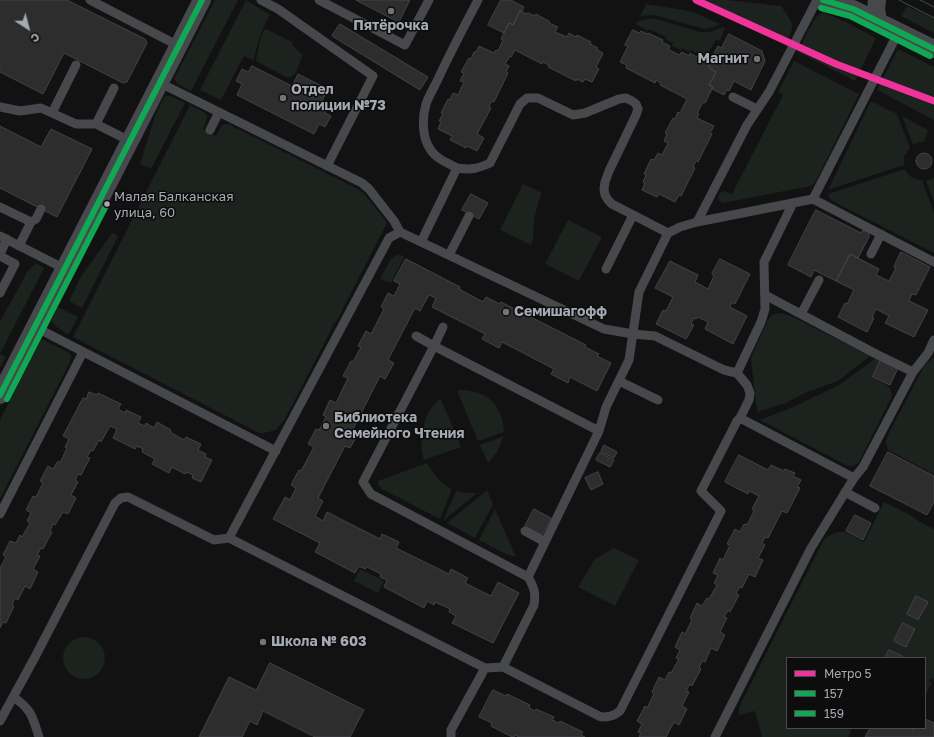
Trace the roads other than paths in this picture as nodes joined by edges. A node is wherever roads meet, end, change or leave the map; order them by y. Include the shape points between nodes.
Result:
1 (90, 0) edge
2 (202, 0) edge
3 (261, 0) edge
4 (319, 0) edge
5 (429, 0) edge
6 (478, 0) edge
7 (817, 0) edge
8 (823, 0) edge
9 (877, 0) edge
10 (878, 21) junction
11 (899, 31) junction
12 (179, 46) junction
13 (934, 49) edge
14 (76, 65) dead end
15 (160, 83) junction
16 (114, 88) dead end
17 (733, 96) dead end
18 (0, 108) edge
19 (757, 109) junction
20 (219, 112) junction
21 (52, 113) junction
22 (96, 124) junction
23 (210, 130) dead end
24 (130, 141) junction
25 (327, 166) junction
26 (457, 168) junction
27 (813, 199) junction
28 (793, 203) junction
29 (0, 207) edge
30 (41, 208) dead end
31 (633, 215) junction
32 (469, 216) dead end
33 (31, 222) junction
34 (697, 222) junction
35 (400, 232) junction
36 (668, 233) junction
37 (881, 234) junction
38 (4, 238) edge
39 (421, 242) junction
40 (19, 246) junction
41 (871, 254) dead end
42 (0, 255) edge
43 (449, 255) junction
44 (934, 262) edge
45 (64, 269) junction
46 (606, 269) dead end
47 (819, 280) dead end
48 (0, 293) edge
49 (765, 296) junction
50 (801, 314) junction
51 (35, 327) junction
52 (443, 327) dead end
53 (633, 334) junction
54 (416, 336) dead end
55 (934, 340) edge
56 (434, 346) junction
57 (83, 352) junction
58 (931, 352) edge
59 (913, 372) junction
60 (737, 373) junction
61 (619, 381) junction
62 (1, 390) edge
63 (658, 400) dead end
64 (740, 418) junction
65 (600, 431) junction
66 (276, 451) junction
67 (854, 478) junction
68 (845, 492) junction
69 (875, 508) dead end
70 (0, 514) edge
71 (525, 531) dead end
72 (230, 538) junction
73 (545, 542) junction
74 (528, 577) junction
75 (503, 667) junction
76 (485, 668) junction
77 (13, 697) junction
78 (0, 721) edge
79 (39, 737) edge
80 (451, 737) edge
81 (715, 737) edge

1 - 12 lane
2 - 12 street
3 - 25 lane via 278,9 374,76
4 - 5 lane via 405,45
6 - 26 lane via 426,104 424,117 424,130 430,150
7 - 19 lane via 769,92
8 - 10 street via 853,9
9 - 10 street
10 - 11 street
11 - 13 street
11 - 27 lane
12 - 15 street
14 - 21 lane
15 - 20 lane
15 - 24 street
16 - 22 lane
17 - 19 lane
18 - 21 lane via 20,111 41,108
19 - 34 lane
20 - 23 lane
20 - 25 lane
21 - 22 lane via 76,124
22 - 24 lane
24 - 45 street
25 - 35 lane via 369,188
26 - 31 lane via 469,170 490,163 520,104 528,98 538,98 573,115 585,113 619,98 626,98 636,104 638,109 608,171 604,189 612,204
26 - 39 lane
27 - 28 lane
27 - 37 lane
28 - 34 lane
28 - 49 lane via 764,262
29 - 33 lane
30 - 33 lane via 36,219
31 - 36 lane
31 - 46 lane
32 - 43 lane
33 - 40 lane
34 - 36 lane
35 - 39 lane
35 - 66 lane via 389,238
36 - 53 lane via 639,292
37 - 41 lane
37 - 44 lane
38 - 40 lane
38 - 42 lane
39 - 43 lane
40 - 45 lane
42 - 48 lane via 15,264
43 - 53 lane via 604,329
45 - 51 street
47 - 50 lane
49 - 50 lane
49 - 60 lane via 762,322
50 - 59 lane
51 - 57 lane
51 - 62 street
52 - 56 lane
53 - 60 lane via 655,336 724,370
53 - 61 lane via 629,360
54 - 56 lane
55 - 58 lane
56 - 65 lane
56 - 74 lane via 363,482 371,494
57 - 66 lane
57 - 70 lane
58 - 59 lane
59 - 67 lane via 863,467
60 - 64 lane via 750,392
61 - 63 lane
61 - 65 lane via 606,407
64 - 67 lane
64 - 75 lane via 701,491 721,511 620,711 608,717 601,717
65 - 73 lane
66 - 72 lane
67 - 68 lane
68 - 69 lane
68 - 81 lane via 811,548
71 - 73 lane
72 - 76 lane
72 - 77 lane via 214,540 128,497 114,503
73 - 74 lane
74 - 75 lane via 534,586 534,606
75 - 76 lane
76 - 80 lane via 451,730
77 - 78 lane
77 - 79 lane via 28,709

